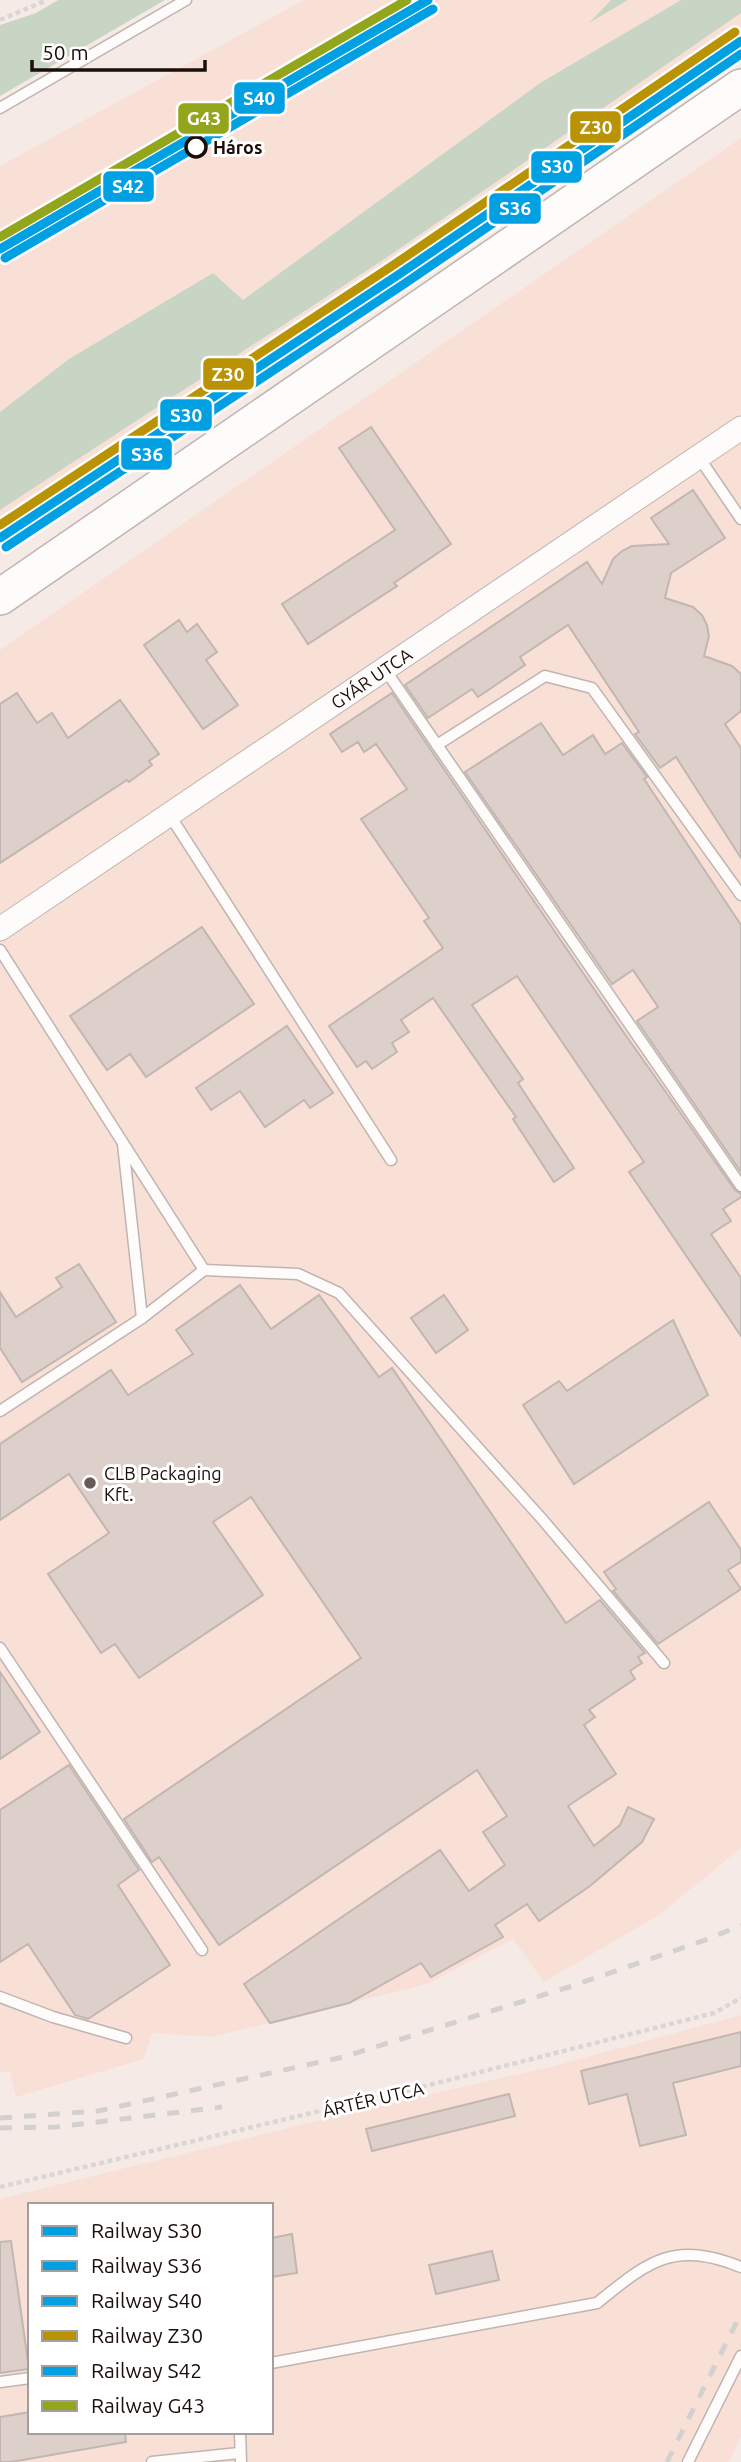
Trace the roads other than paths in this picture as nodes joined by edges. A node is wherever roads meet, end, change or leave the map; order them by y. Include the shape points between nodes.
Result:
1 (186, 0) edge
2 (741, 88) edge
3 (0, 108) edge
4 (741, 428) edge
5 (698, 456) junction
6 (741, 519) edge
7 (0, 597) edge
8 (384, 668) junction
9 (437, 745) junction
10 (169, 814) junction
11 (741, 895) edge
12 (0, 929) edge
13 (0, 950) edge
14 (123, 1142) junction
15 (391, 1160) dead end
16 (741, 1186) edge
17 (204, 1270) junction
18 (142, 1318) junction
19 (0, 1411) edge
20 (0, 1648) edge
21 (664, 1663) dead end
22 (202, 1950) dead end
23 (0, 1997) edge
24 (126, 2038) dead end
25 (741, 2267) edge
26 (741, 2356) edge
27 (273, 2362) edge
28 (28, 2378) edge
29 (0, 2382) edge
30 (240, 2434) edge
31 (240, 2457) edge
32 (152, 2462) edge
33 (688, 2462) edge

1 - 3 lane
2 - 7 main road
4 - 5 street, GYÁR UTCA
5 - 6 lane
5 - 8 street, GYÁR UTCA
8 - 9 lane
8 - 10 street, GYÁR UTCA
9 - 11 lane via 545,676 592,688
9 - 16 lane
10 - 12 street, GYÁR UTCA
10 - 15 lane
13 - 14 lane
14 - 17 lane
14 - 18 lane
17 - 18 lane
17 - 21 lane via 298,1274 339,1293
18 - 19 lane
20 - 22 lane
23 - 24 lane
25 - 27 lane via 715,2257 659,2259 597,2303
26 - 33 lane
28 - 29 lane
30 - 31 lane
31 - 32 lane

